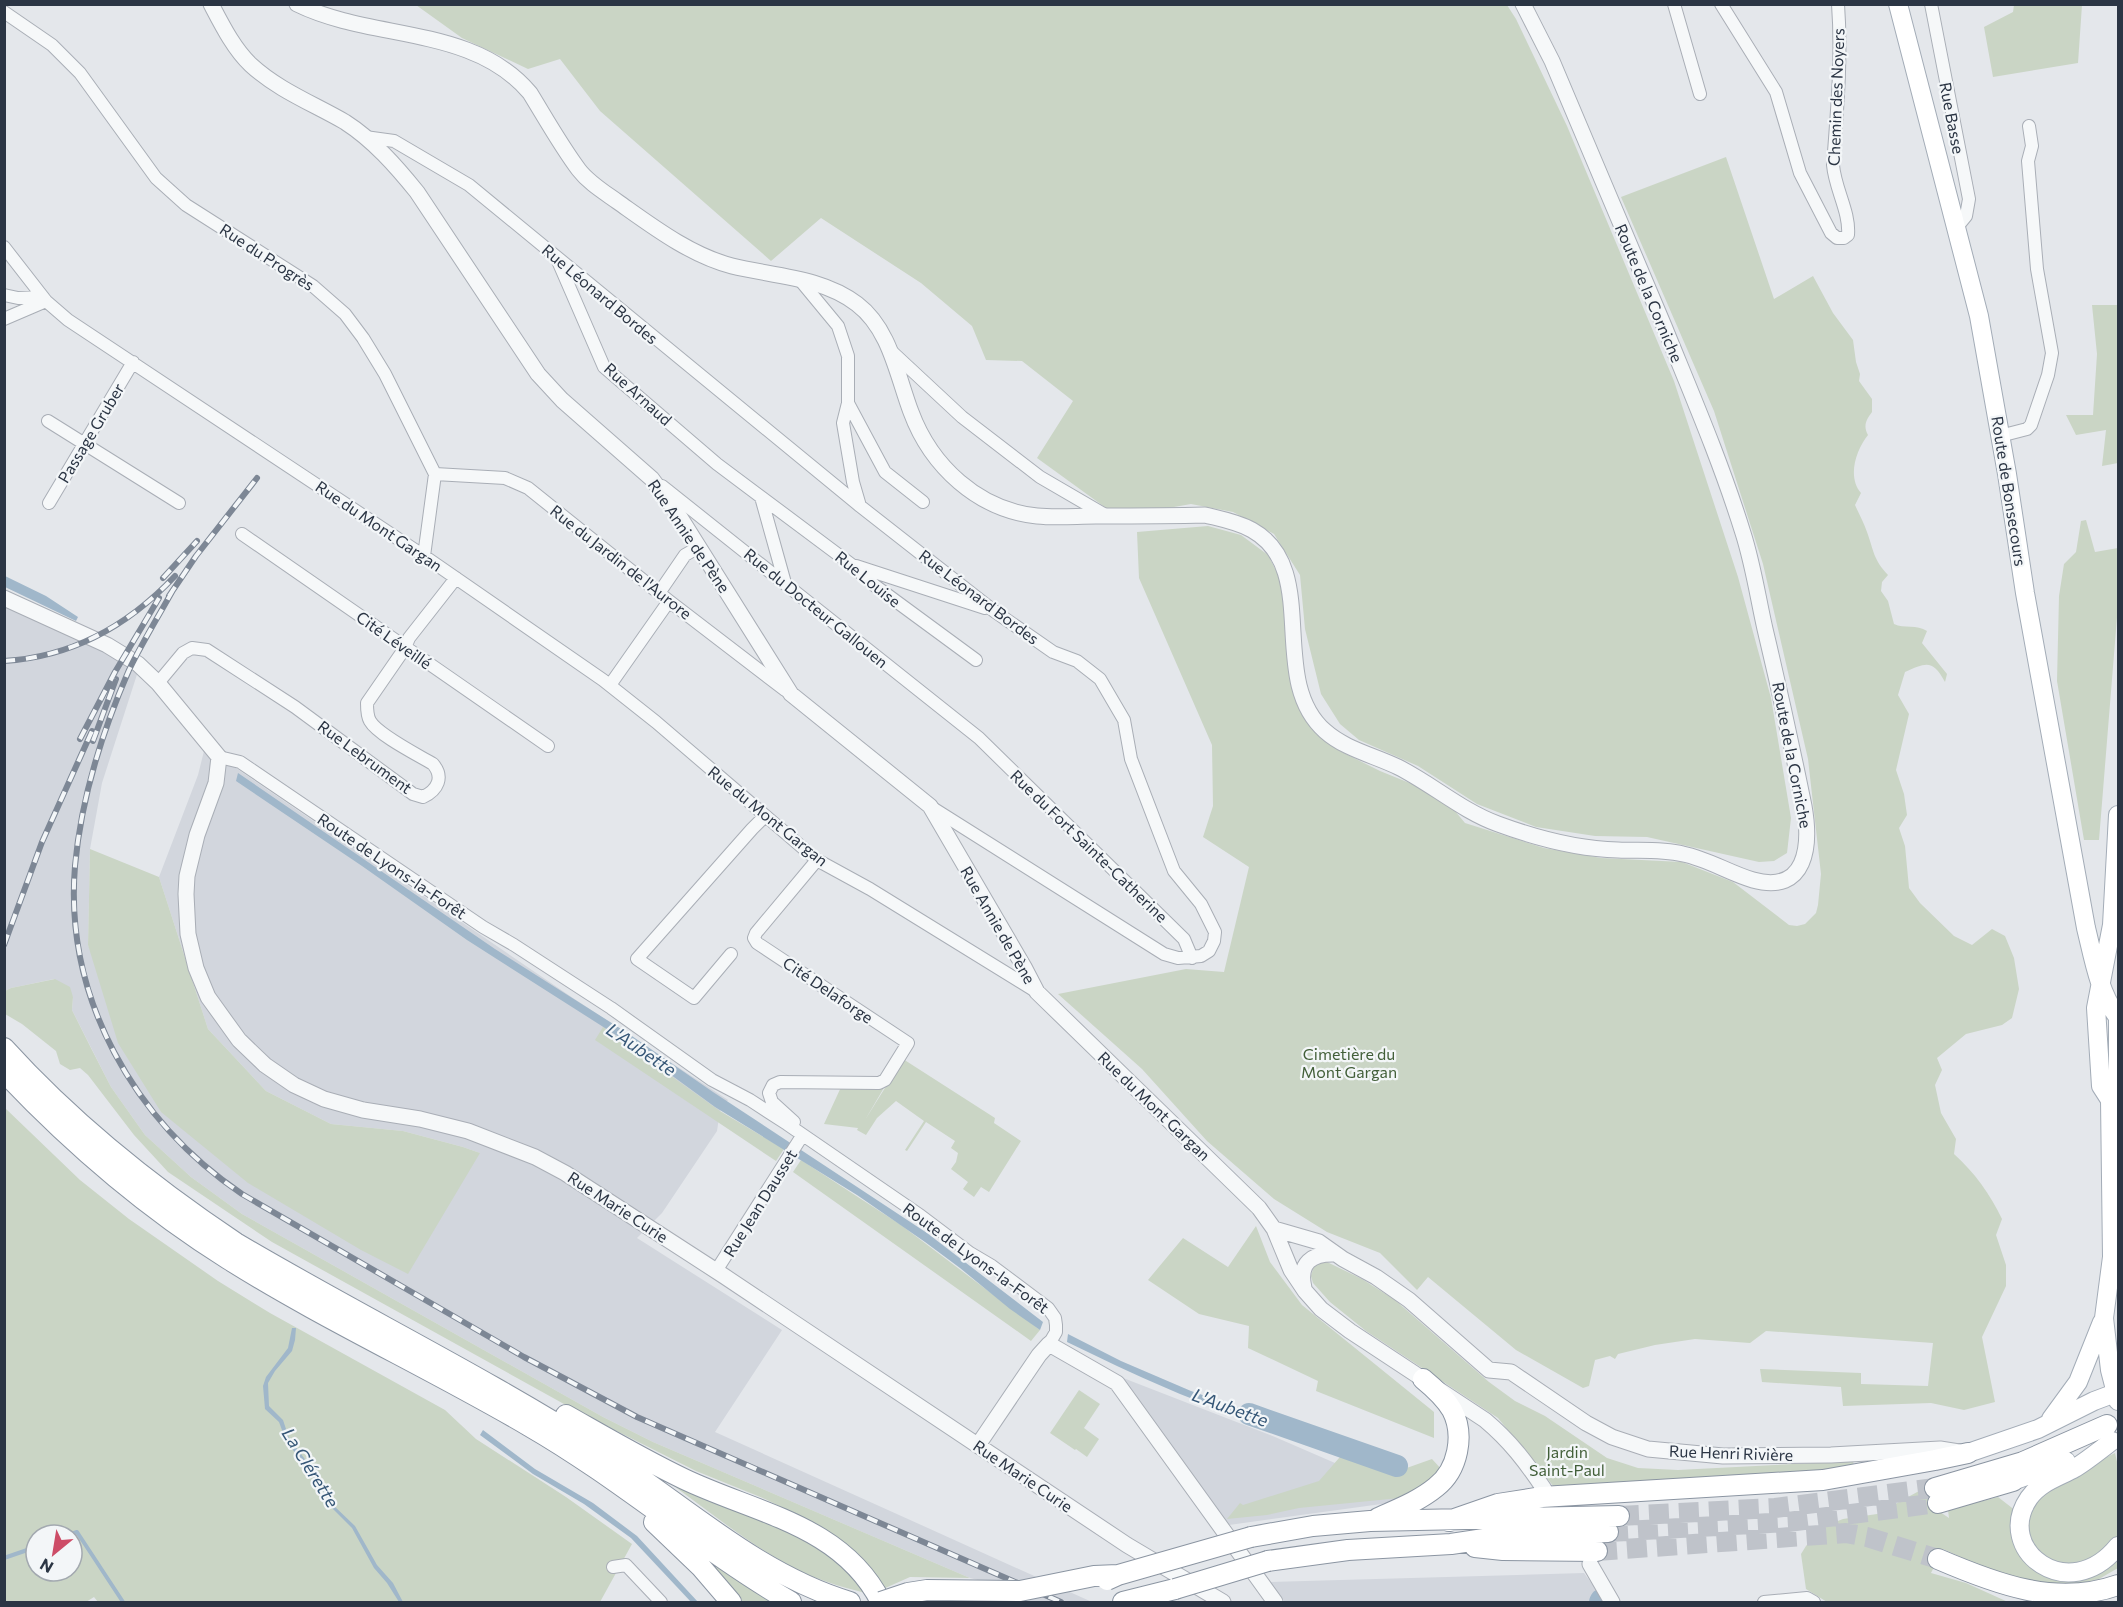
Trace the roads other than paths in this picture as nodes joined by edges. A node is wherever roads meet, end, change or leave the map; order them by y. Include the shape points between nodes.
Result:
1 (211, 4) edge
2 (297, 4) edge
3 (1523, 4) edge
4 (1674, 4) edge
5 (1721, 4) edge
6 (1838, 4) edge
7 (1898, 4) edge
8 (1930, 4) edge
9 (4, 12) edge
10 (1700, 94) dead end
11 (2029, 126) dead end
12 (365, 137) junction
13 (1956, 227) junction
14 (4, 247) edge
15 (557, 259) junction
16 (800, 280) junction
17 (4, 295) edge
18 (44, 299) junction
19 (4, 319) edge
20 (889, 348) junction
21 (133, 362) junction
22 (848, 403) junction
23 (48, 421) dead end
24 (2000, 436) junction
25 (84, 445) junction
26 (435, 474) junction
27 (652, 479) junction
28 (761, 497) junction
29 (923, 502) dead end
30 (179, 503) dead end
31 (49, 504) dead end
32 (860, 506) junction
33 (1108, 516) junction
34 (242, 534) dead end
35 (699, 547) junction
36 (424, 556) junction
37 (852, 565) junction
38 (456, 578) junction
39 (785, 583) junction
40 (664, 597) junction
41 (4, 598) edge
42 (994, 611) junction
43 (405, 648) junction
44 (976, 660) dead end
45 (159, 683) junction
46 (610, 685) junction
47 (790, 694) junction
48 (979, 738) joint
49 (548, 746) dead end
50 (219, 757) junction
51 (930, 806) junction
52 (2118, 815) edge
53 (765, 816) junction
54 (817, 860) junction
55 (2115, 933) edge
56 (731, 954) dead end
57 (1192, 958) junction
58 (2100, 982) junction
59 (1036, 992) junction
60 (2118, 1017) edge
61 (908, 1044) joint
62 (5, 1048) edge
63 (4, 1072) edge
64 (2110, 1100) junction
65 (797, 1136) junction
66 (1274, 1228) junction
67 (1335, 1254) junction
68 (2112, 1257) junction
69 (716, 1271) junction
70 (2118, 1281) edge
71 (1305, 1291) junction
72 (2104, 1318) junction
73 (1049, 1344) junction
74 (467, 1371) junction
75 (1423, 1379) junction
76 (2118, 1395) edge
77 (2038, 1429) junction
78 (2109, 1433) junction
79 (978, 1446) junction
80 (1968, 1453) junction
81 (2013, 1481) joint
82 (623, 1486) junction
83 (1544, 1489) dead end
84 (1370, 1521) junction
85 (1449, 1521) junction
86 (1451, 1544) junction
87 (2118, 1546) edge
88 (1594, 1558) joint
89 (1938, 1559) tunnel mouth
90 (613, 1567) dead end
91 (1118, 1575) junction
92 (2118, 1585) edge
93 (1175, 1588) junction
94 (661, 1602) edge
95 (731, 1602) edge
96 (791, 1602) edge
97 (850, 1602) edge
98 (881, 1602) edge
99 (1036, 1602) edge
100 (1123, 1602) edge
101 (1147, 1602) edge
102 (1223, 1602) edge
103 (1274, 1602) edge
104 (1612, 1602) edge
105 (1764, 1602) edge
106 (1814, 1602) edge

1 - 12 street, Rue Annie de Pène via 230,39 251,65
2 - 16 street via 340,21 426,38 480,55 502,67 530,93 580,171 596,186 706,258
3 - 33 street, Route de la Corniche via 1552,61 1714,447 1745,538 1808,827 1807,845 1797,870 1790,877 1767,883 1680,853 1590,848 1487,819 1396,766 1344,745 1310,715 1299,694 1295,673 1291,595 1274,550 1264,539 1228,520 1205,515
4 - 10 street
5 - 6 street, Chemin des Noyers via 1776,92 1800,173 1831,232 1844,238 1849,226 1833,165 1839,83
7 - 13 main road, Route de Bonsecours
8 - 13 street, Rue Basse via 1969,199 1966,216
9 - 26 street, Rue du Progrès via 52,45 80,73 156,178 186,205 313,286 345,314 385,374
11 - 24 street via 2037,269 2052,353 2031,425
12 - 15 street, Rue Léonard Bordes via 394,141 469,185
12 - 27 street, Rue Annie de Pène via 417,192 538,374
13 - 24 main road, Route de Bonsecours via 1979,316
14 - 18 street, Rue du Mont Gargan
15 - 28 street, Rue Arnaud via 604,367
15 - 32 street, Rue Léonard Bordes
16 - 20 street via 856,304 875,324
16 - 22 street via 838,326 848,356
17 - 18 street
18 - 19 street
18 - 21 street, Rue du Mont Gargan via 68,320
20 - 33 street via 962,417 1040,477
20 - 33 street via 921,435 935,457 975,495 995,505 1037,516
21 - 25 street, Passage Gruber
21 - 36 street, Rue du Mont Gargan
22 - 29 street via 885,472
22 - 32 street via 843,423
23 - 25 street
24 - 58 main road, Route de Bonsecours via 2031,631 2086,927
25 - 30 street
25 - 31 street, Passage Gruber
26 - 36 street
26 - 40 street, Rue du Jardin de l'Aurore via 505,478 528,488
27 - 35 street, Rue Annie de Pène
27 - 39 street, Rue du Docteur Gallouen
28 - 37 street, Rue Louise
28 - 39 street
32 - 42 street, Rue Léonard Bordes
34 - 43 street, Cité Léveillé
35 - 40 street via 685,555
35 - 47 street, Rue Annie de Pène
36 - 38 street, Rue du Mont Gargan
37 - 42 street
37 - 44 street, Rue Louise
38 - 43 street, Rue Lebrument
38 - 46 street, Rue du Mont Gargan
39 - 48 street, Rue du Docteur Gallouen
40 - 46 street
40 - 47 street, Rue du Jardin de l'Aurore
41 - 45 street via 119,651
42 - 57 street, Rue Léonard Bordes via 1100,679 1124,720 1131,759 1174,870 1201,904 1215,932 1209,951
43 - 45 street, Rue Lebrument via 367,703 367,710 370,722 380,731 439,771 439,782 423,797 413,794 295,707 207,650 192,648 183,653
43 - 49 street, Cité Léveillé
45 - 50 street
46 - 53 street, Rue du Mont Gargan
47 - 51 street, Rue Annie de Pène
48 - 57 street, Rue du Fort Sainte-Catherine via 1184,939
50 - 65 street, Route de Lyons-la-Forêt via 240,762 712,1080 750,1100
50 - 69 street, Rue Marie Curie via 217,776 190,857 186,894 188,934 208,997 250,1052 279,1075 324,1099 445,1125 535,1156
51 - 57 street via 1164,954
51 - 59 street, Rue Annie de Pène
52 - 55 main road
53 - 54 street, Rue du Mont Gargan
53 - 56 street via 638,958 694,998
54 - 59 street, Rue du Mont Gargan
54 - 61 street, Cité Delaforge via 754,938
55 - 58 main road
58 - 60 main road, Route de Bonsecours
58 - 64 main road, Route de Bonsecours via 2096,1008 2098,1056 2101,1086
59 - 66 street, Rue du Mont Gargan via 1259,1208
60 - 64 main road, Route de Bonsecours via 2118,1089
61 - 65 street, Route de Lyons-la-Forêt via 885,1080 879,1083 773,1085 769,1093 772,1102 794,1122
62 - 74 highway via 105,1145 190,1212 285,1272
63 - 82 highway via 90,1156 183,1229 339,1323 529,1426
64 - 68 main road, Route de Bonsecours
65 - 69 street, Rue Jean Dausset via 789,1156
65 - 73 street, Route de Lyons-la-Forêt via 921,1216 1048,1308 1056,1325
66 - 67 street, Rue Henri Rivière via 1319,1242
66 - 71 street, Rue du Mont Gargan via 1291,1270
67 - 71 street via 1316,1255 1310,1260 1301,1277
67 - 80 street, Rue Henri Rivière via 1409,1300 1482,1366 1496,1372 1511,1372 1586,1423 1648,1449 1723,1456 1940,1449
68 - 70 main road
68 - 72 main road
69 - 79 street, Rue Marie Curie
71 - 75 street, Rue du Mont Gargan via 1350,1331
72 - 76 main road via 2110,1370
72 - 77 main road via 2078,1382 2059,1410
73 - 79 street
73 - 103 street via 1117,1383
74 - 97 highway via 598,1449 777,1571
74 - 98 highway via 492,1374 686,1480 824,1539 860,1570
75 - 83 street, Rue du Mont Gargan via 1500,1432
75 - 84 highway via 1454,1417 1458,1451 1453,1465 1446,1478 1425,1495
76 - 77 main road via 2094,1401
77 - 80 main road
78 - 81 main road
78 - 81 highway via 1936,1495
78 - 87 main road via 2075,1468 2038,1489 2022,1512 2020,1532 2034,1559 2061,1574 2084,1573 2097,1567
79 - 102 street, Rue Marie Curie via 1127,1545
80 - 85 highway via 1823,1480 1542,1497 1498,1504
82 - 95 highway via 640,1510 701,1567
82 - 96 highway
84 - 85 highway
84 - 91 highway, bridge via 1313,1526 1251,1538
85 - 86 highway via 1613,1524
86 - 88 highway
86 - 93 highway, bridge via 1348,1550 1268,1561
88 - 104 street
89 - 92 highway via 2010,1590 2057,1601 2088,1598
90 - 94 street via 626,1565
91 - 98 highway, bridge via 1086,1577 1020,1591 927,1590
91 - 99 highway, bridge
93 - 100 highway
93 - 101 highway
105 - 106 street via 1807,1598

